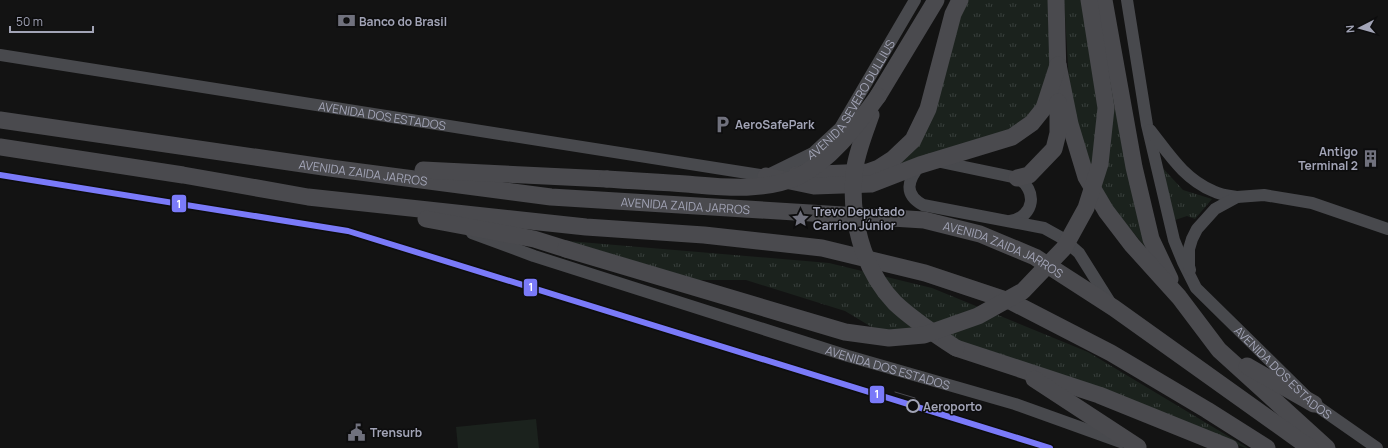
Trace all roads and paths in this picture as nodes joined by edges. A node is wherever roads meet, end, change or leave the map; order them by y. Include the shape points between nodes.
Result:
1 (916, 0) edge
2 (936, 0) edge
3 (960, 0) edge
4 (1056, 0) edge
5 (1089, 0) edge
6 (1104, 0) edge
7 (1128, 0) edge
8 (0, 55) edge
9 (1058, 65) junction
10 (878, 96) junction
11 (0, 120) edge
12 (1147, 125) junction
13 (0, 147) edge
14 (926, 163) junction
15 (330, 168) junction
16 (766, 176) junction
17 (1017, 178) junction
18 (308, 196) junction
19 (1237, 198) junction
20 (1009, 221) junction
21 (445, 223) junction
22 (1388, 229) edge
23 (1196, 288) junction
24 (1179, 297) junction
25 (1114, 308) junction
26 (1219, 350) junction
27 (1015, 367) junction
28 (1314, 404) junction
29 (1139, 448) edge
30 (1230, 448) edge
31 (1267, 448) edge
32 (1310, 448) edge
33 (1327, 448) edge
34 (1377, 448) edge

1 - 16 street, AVENIDA SEVERO DULLIUS via 840,128 813,153
2 - 10 highway
3 - 16 highway via 953,14 928,109 913,140 893,159 868,172
4 - 9 highway
5 - 21 highway, bridge via 1106,108 1100,164 1086,208 1064,248 1023,290 978,316 924,335 889,338 845,332 534,239
6 - 24 highway via 1134,166 1151,239
7 - 12 street
8 - 16 street, AVENIDA DOS ESTADOS
9 - 14 highway via 1044,108 1032,123 1012,137
9 - 17 highway via 1058,133 1054,149 1029,175
9 - 24 highway via 1070,124 1086,177 1106,211 1132,245
10 - 15 highway, bridge via 851,132 815,166 797,177 752,187 434,170
10 - 27 highway, bridge via 860,144 855,168 855,220 869,264 882,287 916,321 956,348
11 - 15 highway, AVENIDA ZAIDA JARROS
12 - 19 street via 1189,177 1215,192
12 - 23 street via 1174,240
13 - 18 highway
14 - 16 highway via 871,184 814,186
14 - 17 street
14 - 20 street via 910,178 910,191 917,202
15 - 25 highway, AVENIDA ZAIDA JARROS via 551,197 924,220 980,234 1035,257
17 - 20 street via 1023,181 1030,194 1030,207 1022,217
18 - 21 highway
18 - 31 highway via 586,227 704,235 822,248 925,273 1020,306 1111,353
19 - 22 street via 1264,195 1312,203
19 - 23 street via 1215,209 1197,229 1192,239 1189,266
20 - 25 street via 1044,228 1062,238 1079,253
21 - 29 street, AVENIDA DOS ESTADOS via 534,256 848,356 1015,404
23 - 28 street, AVENIDA DOS ESTADOS
24 - 26 highway
25 - 32 highway, AVENIDA ZAIDA JARROS
26 - 28 highway
26 - 33 highway
27 - 29 highway
27 - 30 highway via 1099,395
28 - 34 street, AVENIDA DOS ESTADOS

